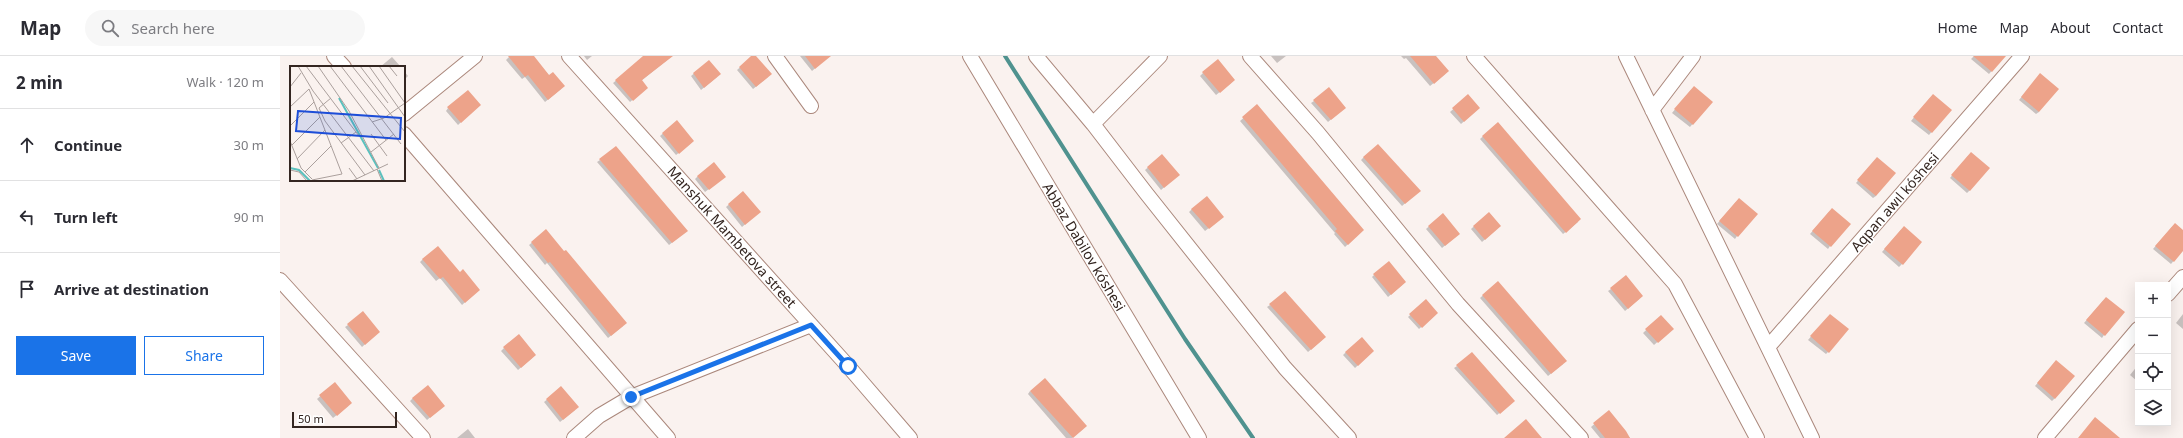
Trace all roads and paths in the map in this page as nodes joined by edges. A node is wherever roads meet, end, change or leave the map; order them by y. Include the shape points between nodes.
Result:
1 (334, 56) edge
2 (475, 56) edge
3 (569, 56) edge
4 (775, 56) edge
5 (970, 56) edge
6 (1036, 56) edge
7 (1160, 56) edge
8 (1250, 56) edge
9 (1474, 56) edge
10 (1626, 56) edge
11 (1693, 56) edge
12 (2022, 56) edge
13 (343, 66) edge
14 (812, 106) dead end
15 (1652, 110) junction
16 (405, 113) edge
17 (1093, 124) junction
18 (405, 135) edge
19 (2183, 277) edge
20 (280, 280) edge
21 (2171, 291) edge
22 (811, 325) junction
23 (2135, 333) edge
24 (1768, 347) junction
25 (631, 397) junction
26 (423, 438) edge
27 (574, 438) edge
28 (668, 438) edge
29 (910, 438) edge
30 (1199, 438) edge
31 (1349, 438) edge
32 (1581, 438) edge
33 (1757, 438) edge
34 (1812, 438) edge
35 (2046, 438) edge

1 - 13 street
2 - 16 street
3 - 22 street, Manshuk Mambetova street
4 - 14 street
5 - 30 street, Abbaz Dabilov kóshesi
6 - 17 street
7 - 17 street
8 - 32 street via 1318,133 1458,304
9 - 33 street via 1675,284
10 - 15 street
11 - 15 street
12 - 24 street, Aqpan awıl kóshesi
15 - 24 street
17 - 31 street via 1285,368
18 - 25 street
19 - 21 street
20 - 26 street
22 - 25 street
22 - 29 street, Manshuk Mambetova street
23 - 35 street
24 - 34 street
25 - 27 street via 598,416
25 - 28 street

